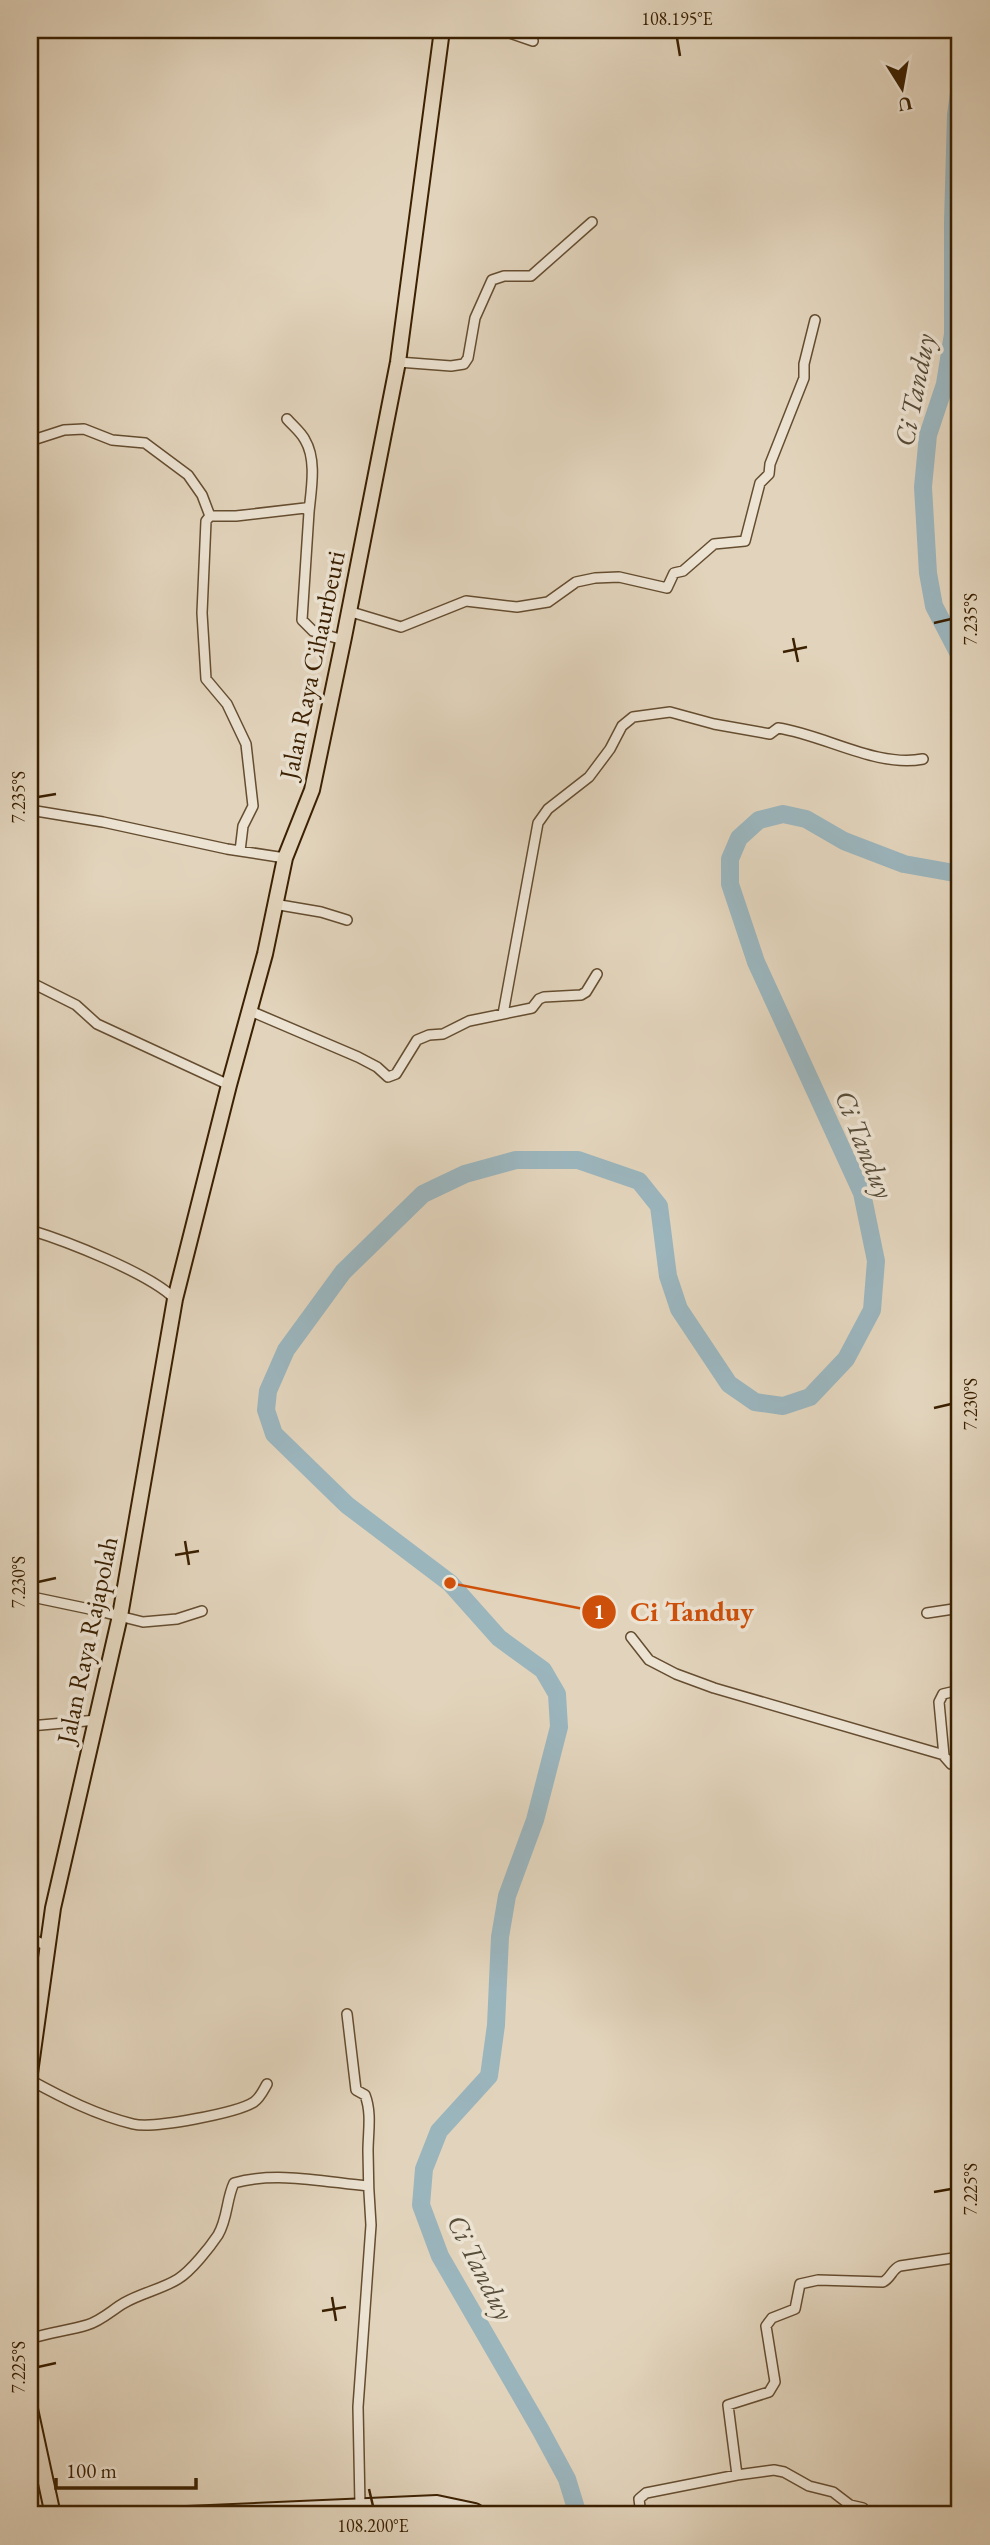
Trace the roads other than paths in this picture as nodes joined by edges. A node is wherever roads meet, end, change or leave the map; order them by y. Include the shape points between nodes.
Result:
1 (442, 30) edge
2 (501, 30) edge
3 (533, 41) dead end
4 (592, 222) dead end
5 (815, 320) dead end
6 (398, 362) junction
7 (287, 419) dead end
8 (30, 441) edge
9 (309, 512) junction
10 (210, 516) junction
11 (348, 611) junction
12 (343, 640) junction
13 (923, 759) dead end
14 (30, 810) edge
15 (240, 851) junction
16 (285, 858) junction
17 (274, 904) junction
18 (347, 920) dead end
19 (597, 974) dead end
20 (30, 982) edge
21 (248, 1010) junction
22 (503, 1014) junction
23 (229, 1085) junction
24 (30, 1230) edge
25 (175, 1299) junction
26 (37, 1598) dead end
27 (960, 1608) edge
28 (202, 1611) dead end
29 (927, 1612) dead end
30 (121, 1616) junction
31 (631, 1637) dead end
32 (960, 1690) edge
33 (97, 1720) junction
34 (30, 1727) edge
35 (944, 1755) junction
36 (960, 1765) edge
37 (30, 1938) edge
38 (47, 1946) junction
39 (346, 2014) dead end
40 (30, 2073) edge
41 (30, 2080) edge
42 (267, 2084) dead end
43 (368, 2186) junction
44 (960, 2257) edge
45 (30, 2339) edge
46 (30, 2409) edge
47 (737, 2475) junction
48 (360, 2505) junction
49 (863, 2508) dead end
50 (53, 2515) edge
51 (65, 2515) edge
52 (140, 2515) edge
53 (483, 2515) edge
54 (641, 2515) edge

1 - 6 highway, Jalan Raya Cihaurbeuti
2 - 3 street
4 - 6 street via 531,276 492,280 475,318 464,364
5 - 11 street via 804,378 769,474 760,483 745,541 714,544 683,571 674,573 667,588 619,576 595,578 576,582 548,602 517,607 466,601 401,627
6 - 11 highway, Jalan Raya Cihaurbeuti
7 - 9 street via 310,451
8 - 10 street via 84,429 112,440 145,443 188,475
9 - 10 street via 305,508
9 - 12 street via 302,620 313,631
10 - 15 street via 202,613 206,679 227,704 246,744 253,806 243,826
11 - 12 highway, Jalan Raya Cihaurbeuti
12 - 16 highway, Jalan Raya Cihaurbeuti via 312,790
13 - 22 street via 904,762 799,732 778,729 770,734 670,712 629,719 589,777 538,823
14 - 15 street
15 - 16 street
16 - 17 highway, Jalan Raya Cihaurbeuti
17 - 18 street
17 - 21 highway, Jalan Raya Cihaurbeuti
19 - 22 street via 584,993 544,997 531,1009
20 - 23 street via 76,1006 97,1024
21 - 22 street via 358,1057 388,1077 396,1074 417,1040
21 - 23 highway, Jalan Raya Cihaurbeuti
23 - 25 highway, Jalan Raya Cihaurbeuti
24 - 25 street via 127,1269
25 - 30 highway, Jalan Raya Rajapolah
26 - 30 street
27 - 29 street
28 - 30 street via 160,1622
30 - 33 highway, Jalan Raya Rajapolah
31 - 35 street via 649,1660 676,1674
32 - 35 street via 940,1697
33 - 34 street
33 - 38 highway, Jalan Raya Rajapolah
35 - 36 street via 951,1764
37 - 38 street
38 - 40 highway, Jalan Raya Rajapolah
39 - 43 street via 356,2091 365,2095 369,2104
41 - 42 street via 80,2106 137,2125 229,2111 251,2104
43 - 45 street via 290,2178 234,2183 217,2237 187,2273 87,2325
43 - 48 street via 370,2228 358,2407
44 - 47 street via 900,2266 883,2282 818,2280 800,2284 795,2309 772,2318 766,2326 775,2382 769,2392 728,2405
46 - 50 highway
47 - 49 street via 784,2472
47 - 54 street via 646,2493 639,2500
48 - 52 main road
48 - 53 main road via 437,2502
50 - 51 main road

